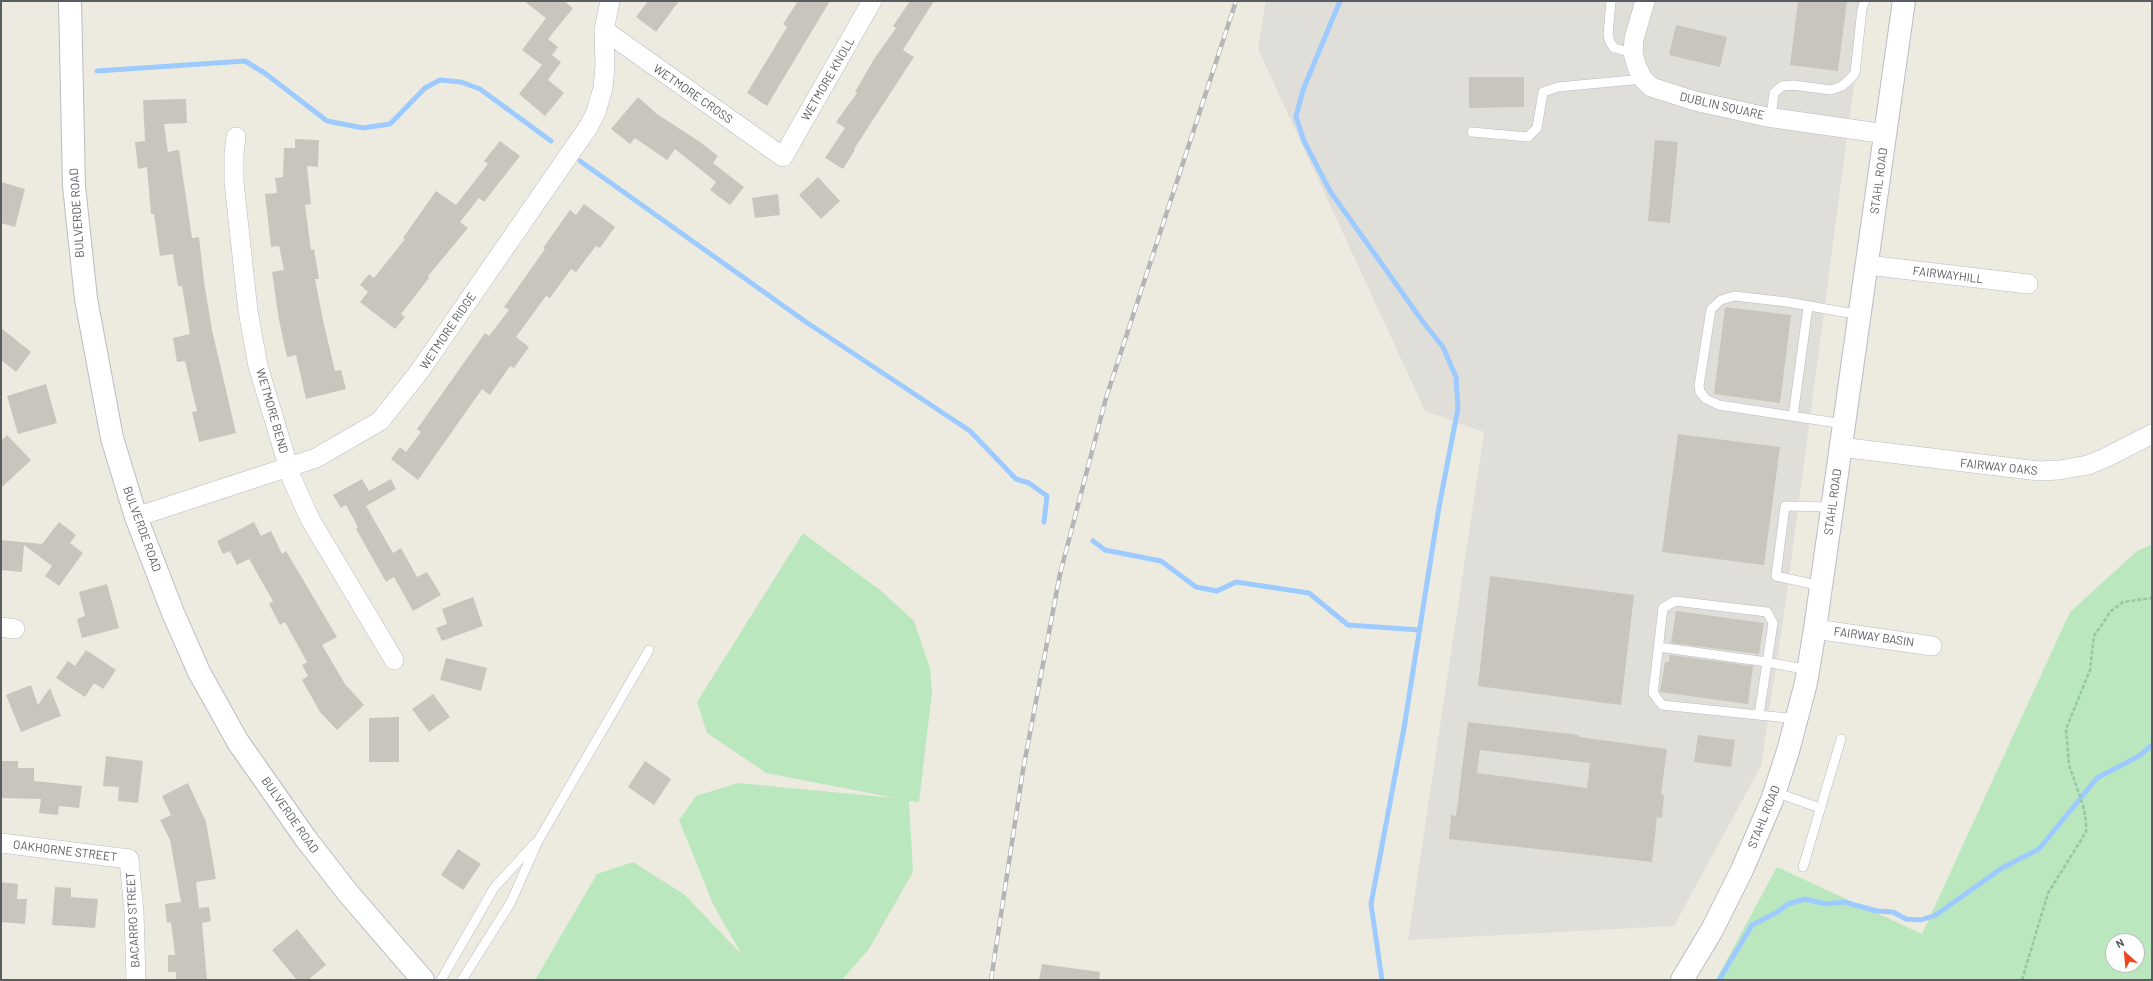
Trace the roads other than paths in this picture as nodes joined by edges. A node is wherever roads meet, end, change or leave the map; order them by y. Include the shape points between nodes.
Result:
1 (70, 1) edge
2 (610, 1) edge
3 (872, 1) edge
4 (1611, 1) edge
5 (1865, 1) edge
6 (1904, 1) edge
7 (1641, 2) edge
8 (604, 30) junction
9 (1633, 53) junction
10 (1644, 79) junction
11 (1771, 117) junction
12 (1472, 132) dead end
13 (1886, 134) junction
14 (236, 137) dead end
15 (783, 157) joint
16 (1867, 265) junction
17 (2028, 284) dead end
18 (1808, 307) junction
19 (1860, 316) junction
20 (1794, 416) junction
21 (1844, 424) junction
22 (2152, 434) edge
23 (1840, 447) junction
24 (289, 467) junction
25 (1832, 507) junction
26 (136, 517) junction
27 (1821, 586) junction
28 (1815, 629) junction
29 (1932, 646) dead end
30 (1658, 647) junction
31 (649, 650) dead end
32 (394, 660) dead end
33 (1767, 662) junction
34 (1808, 670) junction
35 (1759, 715) junction
36 (1797, 719) junction
37 (1841, 740) dead end
38 (1774, 792) junction
39 (1820, 808) junction
40 (538, 841) junction
41 (1, 843) edge
42 (129, 859) joint
43 (1803, 867) dead end
44 (136, 980) edge
45 (423, 980) edge
46 (441, 980) edge
47 (462, 980) edge
48 (1682, 980) edge

1 - 26 main road, BULVERDE ROAD via 74,186 86,299 112,438
2 - 8 street, WETMORE RIDGE
3 - 15 street, WETMORE KNOLL
4 - 9 lane via 1608,35 1610,42 1614,48
5 - 11 lane via 1854,72 1849,80 1831,90 1782,86 1774,93
6 - 13 main road, STAHL ROAD
7 - 9 street, DUBLIN SQUARE
8 - 15 street, WETMORE CROSS
8 - 24 street, WETMORE RIDGE via 606,66 603,88 589,126 419,372 374,425 329,452
9 - 10 street, DUBLIN SQUARE
10 - 11 street, DUBLIN SQUARE via 1659,91
10 - 12 lane via 1558,87 1543,92 1537,128 1528,137
11 - 13 street, DUBLIN SQUARE
13 - 16 main road, STAHL ROAD
14 - 24 street, WETMORE BEND via 234,182 248,311 258,366
16 - 17 street, FAIRWAYHILL
16 - 19 main road, STAHL ROAD
18 - 19 lane
18 - 20 lane
18 - 20 lane via 1734,296 1721,300 1711,310 1699,386 1706,399 1719,404
19 - 21 main road, STAHL ROAD
20 - 21 lane
21 - 23 main road, STAHL ROAD
22 - 23 street, FAIRWAY OAKS via 2088,465 2039,471
23 - 25 main road, STAHL ROAD
24 - 26 street, WETMORE RIDGE
24 - 32 street, WETMORE BEND via 310,519
25 - 27 main road, STAHL ROAD
25 - 27 lane via 1785,506 1776,576
26 - 45 main road, BULVERDE ROAD via 200,672 238,742 306,839 348,893
27 - 28 main road, STAHL ROAD
28 - 29 street, FAIRWAY BASIN
28 - 34 main road, STAHL ROAD
30 - 33 lane
30 - 33 lane via 1663,608 1675,602 1767,612 1773,623
30 - 35 lane via 1652,693 1662,705
31 - 40 lane
33 - 34 lane
33 - 35 lane
34 - 36 main road, STAHL ROAD
35 - 36 lane
36 - 38 main road, STAHL ROAD
37 - 39 lane
38 - 39 lane
38 - 48 main road, STAHL ROAD via 1742,870 1712,930
39 - 43 lane
40 - 46 lane via 494,888
40 - 47 lane via 511,902
41 - 42 street, OAKHORNE STREET
42 - 44 street, BACARRO STREET

